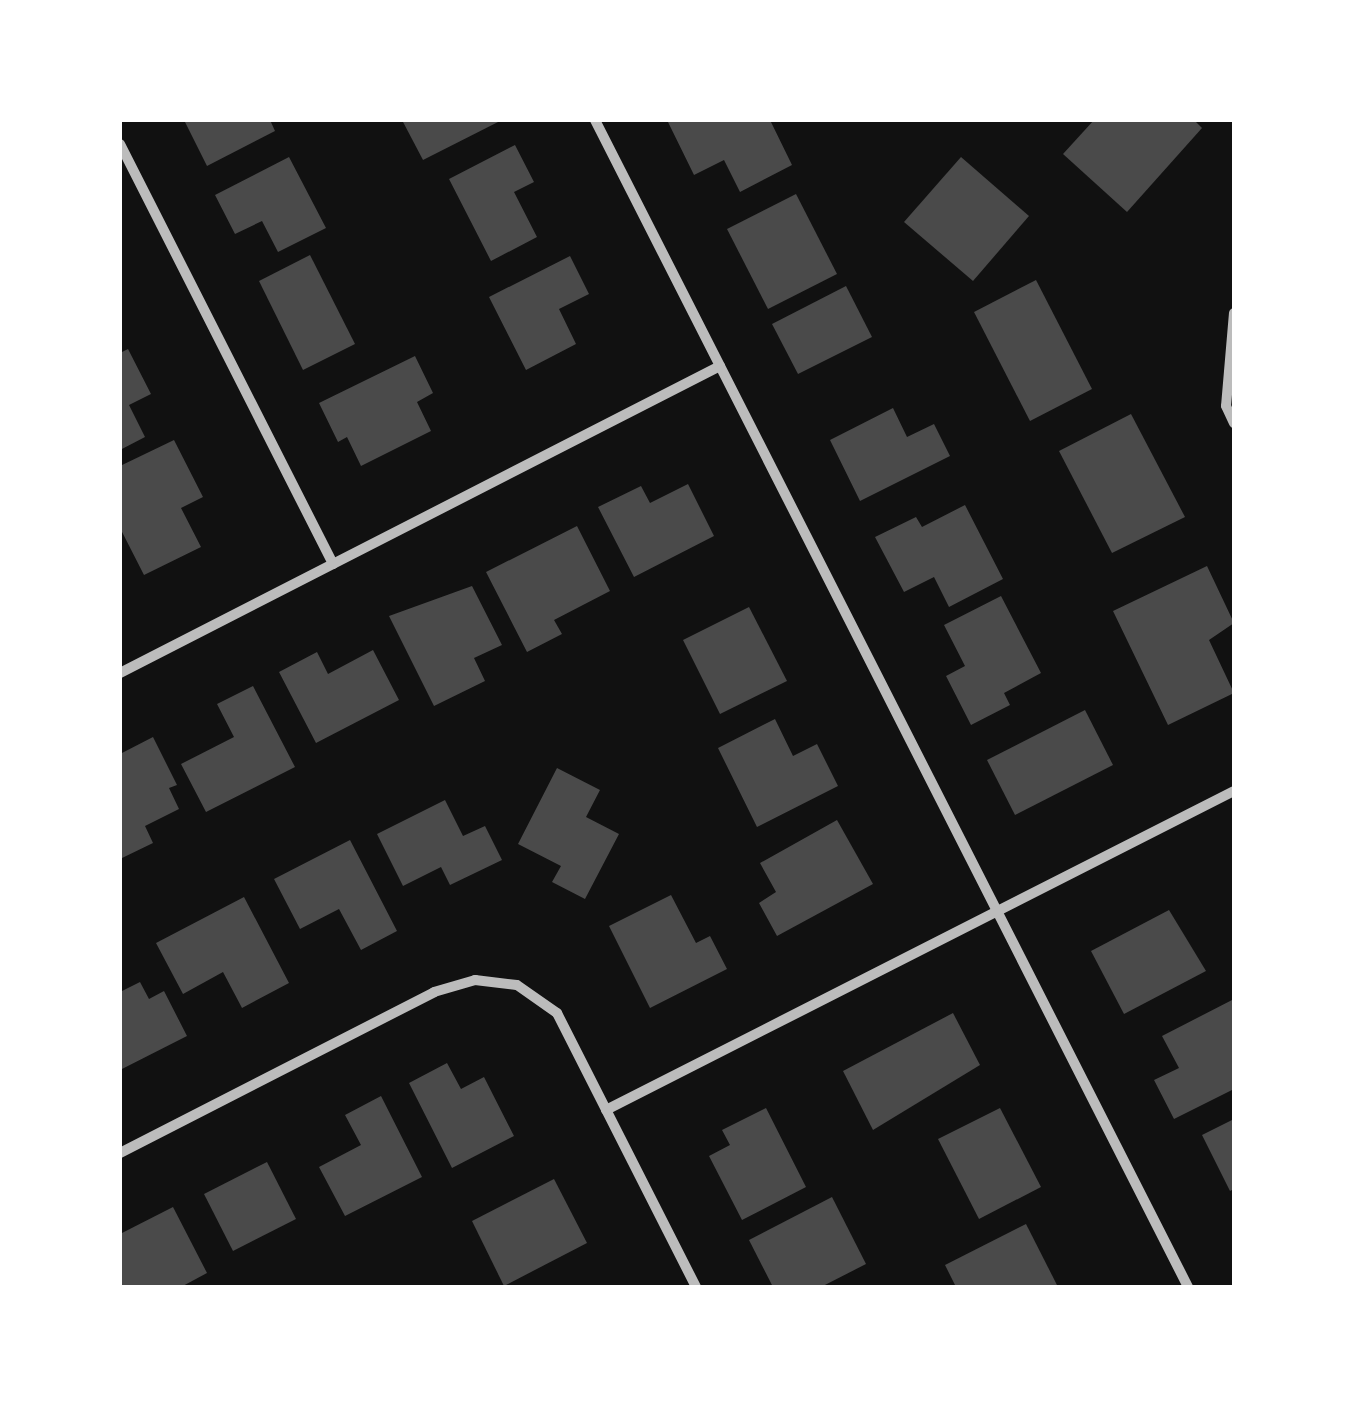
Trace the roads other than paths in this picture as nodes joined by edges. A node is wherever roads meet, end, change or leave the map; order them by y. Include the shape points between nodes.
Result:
1 (595, 120) edge
2 (120, 144) edge
3 (1234, 313) edge
4 (720, 366) junction
5 (1234, 423) edge
6 (333, 564) junction
7 (120, 673) edge
8 (1234, 791) edge
9 (997, 912) junction
10 (606, 1110) junction
11 (120, 1153) edge
12 (696, 1287) edge
13 (1188, 1287) edge

1 - 4 street
2 - 6 street
3 - 5 street via 1226,406
4 - 6 street
4 - 9 street
6 - 7 street
8 - 9 street
9 - 10 street
9 - 13 street
10 - 11 street via 557,1014 518,985 475,980 434,992
10 - 12 street

